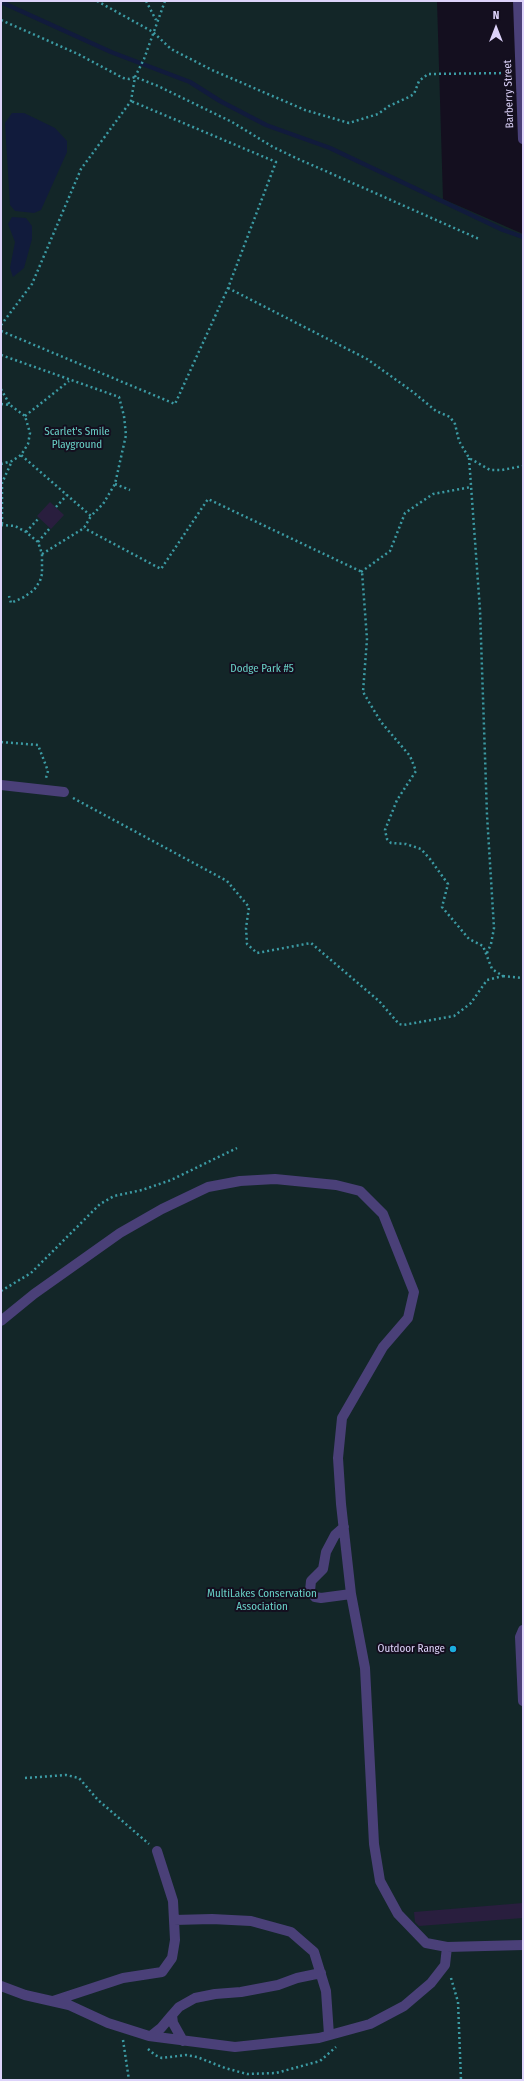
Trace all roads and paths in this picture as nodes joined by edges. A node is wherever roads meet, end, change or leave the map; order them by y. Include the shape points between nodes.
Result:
1 (97, 1) edge
2 (146, 1) edge
3 (165, 1) edge
4 (518, 1) edge
5 (1, 20) edge
6 (157, 20) junction
7 (153, 32) junction
8 (135, 77) junction
9 (522, 80) edge
10 (131, 101) junction
11 (523, 139) edge
12 (479, 239) dead end
13 (228, 288) junction
14 (1, 326) edge
15 (1, 331) edge
16 (1, 355) edge
17 (69, 381) junction
18 (1, 389) edge
19 (1, 404) edge
20 (10, 405) junction
21 (25, 416) junction
22 (21, 455) junction
23 (469, 458) junction
24 (12, 461) junction
25 (1, 464) edge
26 (523, 466) edge
27 (1, 482) edge
28 (115, 484) junction
29 (471, 487) junction
30 (130, 490) dead end
31 (67, 495) junction
32 (56, 507) dead end
33 (91, 516) junction
34 (39, 518) dead end
35 (2, 524) edge
36 (50, 528) dead end
37 (84, 528) junction
38 (26, 532) junction
39 (38, 542) junction
40 (42, 554) junction
41 (361, 572) junction
42 (9, 596) dead end
43 (1, 742) edge
44 (1, 785) edge
45 (43, 790) junction
46 (64, 792) joint
47 (487, 954) junction
48 (503, 976) junction
49 (523, 978) edge
50 (237, 1148) dead end
51 (1, 1291) edge
52 (1, 1321) edge
53 (344, 1527) junction
54 (351, 1594) junction
55 (523, 1630) edge
56 (523, 1701) edge
57 (25, 1778) dead end
58 (157, 1851) joint
59 (174, 1920) junction
60 (523, 1945) edge
61 (447, 1947) junction
62 (445, 1965) junction
63 (321, 1973) junction
64 (1, 1986) edge
65 (53, 2001) junction
66 (172, 2015) junction
67 (328, 2035) junction
68 (151, 2036) junction
69 (183, 2041) junction
70 (461, 2080) edge

1 - 7 path
2 - 6 path
3 - 6 path
4 - 9 street, Barberry Street
5 - 8 path via 78,54 122,78
6 - 7 path
7 - 8 path
7 - 9 path via 171,49 212,70 305,110 349,123 378,114 389,106 409,98 414,94 419,81 428,74
8 - 10 path
8 - 12 path via 232,122 296,158
9 - 11 street, Barberry Street
10 - 13 path via 276,162
10 - 14 path via 81,169 32,284
13 - 15 path via 175,404
13 - 23 path via 367,359 436,411 450,417
16 - 17 path
17 - 21 path
17 - 28 path via 119,397 126,435
18 - 20 path
19 - 20 path
20 - 21 path
21 - 22 path via 30,433 28,444
22 - 24 path
22 - 31 path
23 - 26 path via 490,470
23 - 29 path
24 - 25 path
24 - 27 path
27 - 35 path
28 - 30 path
28 - 33 path via 103,504
29 - 41 path via 433,494 405,513 390,551
29 - 47 path via 480,610 487,815 494,928
31 - 32 path
31 - 33 path
33 - 37 path
34 - 38 path
35 - 38 path via 15,526
36 - 39 path
37 - 40 path
37 - 41 path via 161,569 208,499
38 - 39 path
39 - 40 path
40 - 42 path via 42,574 34,590 11,603
41 - 47 path via 367,639 363,692 381,722 410,756 416,771 397,800 385,830 387,839 390,843 406,844 421,849 430,859 448,884 442,906 469,939 483,946
43 - 45 path via 38,745 48,771
44 - 45 street
45 - 46 street
46 - 48 path via 227,881 249,907 247,944 258,953 311,942 379,1001 399,1024 454,1016 470,1003 487,980
47 - 48 path via 492,969
48 - 49 path
50 - 51 path via 171,1180 114,1196 100,1204 31,1273
52 - 53 street via 34,1294 120,1234 162,1209 208,1187 240,1181 275,1179 336,1185 360,1191 383,1214 414,1292 408,1318 383,1347 342,1418 338,1458
53 - 54 street
53 - 54 street via 335,1535 326,1552 323,1569 311,1581 310,1590 315,1597 321,1598
54 - 61 street via 365,1668 374,1844 380,1881 398,1914 426,1943
55 - 56 street via 520,1637
57 - 58 path via 66,1775 79,1778 98,1800
58 - 59 street via 173,1901
59 - 63 street via 251,1921 291,1932 314,1952
59 - 65 street via 175,1940 172,1958 162,1972 123,1978
60 - 61 street
61 - 62 street
62 - 67 street via 431,1983 404,2006 370,2024
62 - 70 path via 458,2002
63 - 66 street via 278,1985 195,1998 179,2007
63 - 67 street via 326,1991
64 - 65 street
65 - 68 street via 69,2005 108,2023
66 - 68 street
66 - 69 street via 173,2023
67 - 69 street via 235,2047
68 - 69 street

